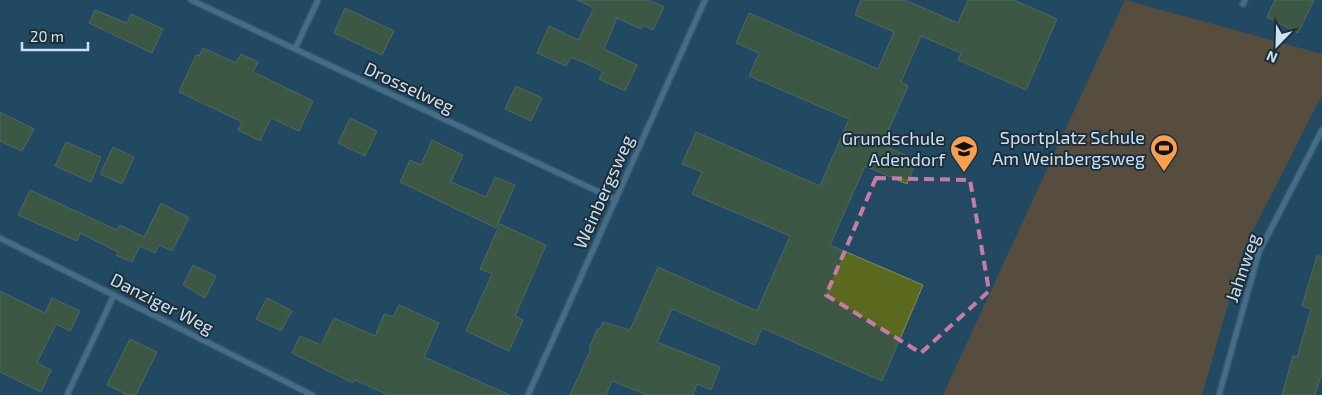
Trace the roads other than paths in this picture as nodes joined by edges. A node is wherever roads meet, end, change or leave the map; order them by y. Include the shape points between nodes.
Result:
1 (191, 0) edge
2 (318, 0) edge
3 (705, 0) edge
4 (295, 49) junction
5 (1322, 130) edge
6 (616, 200) junction
7 (0, 238) edge
8 (114, 295) junction
9 (67, 395) edge
10 (312, 395) edge
11 (528, 395) edge
12 (1219, 395) edge

1 - 4 street, Drosselweg
2 - 4 street
3 - 6 street, Weinbergsweg
4 - 6 street, Drosselweg
5 - 12 street, Jahnweg via 1259,252
6 - 11 street, Weinbergsweg
7 - 8 street, Danziger Weg
8 - 9 street
8 - 10 street, Danziger Weg

